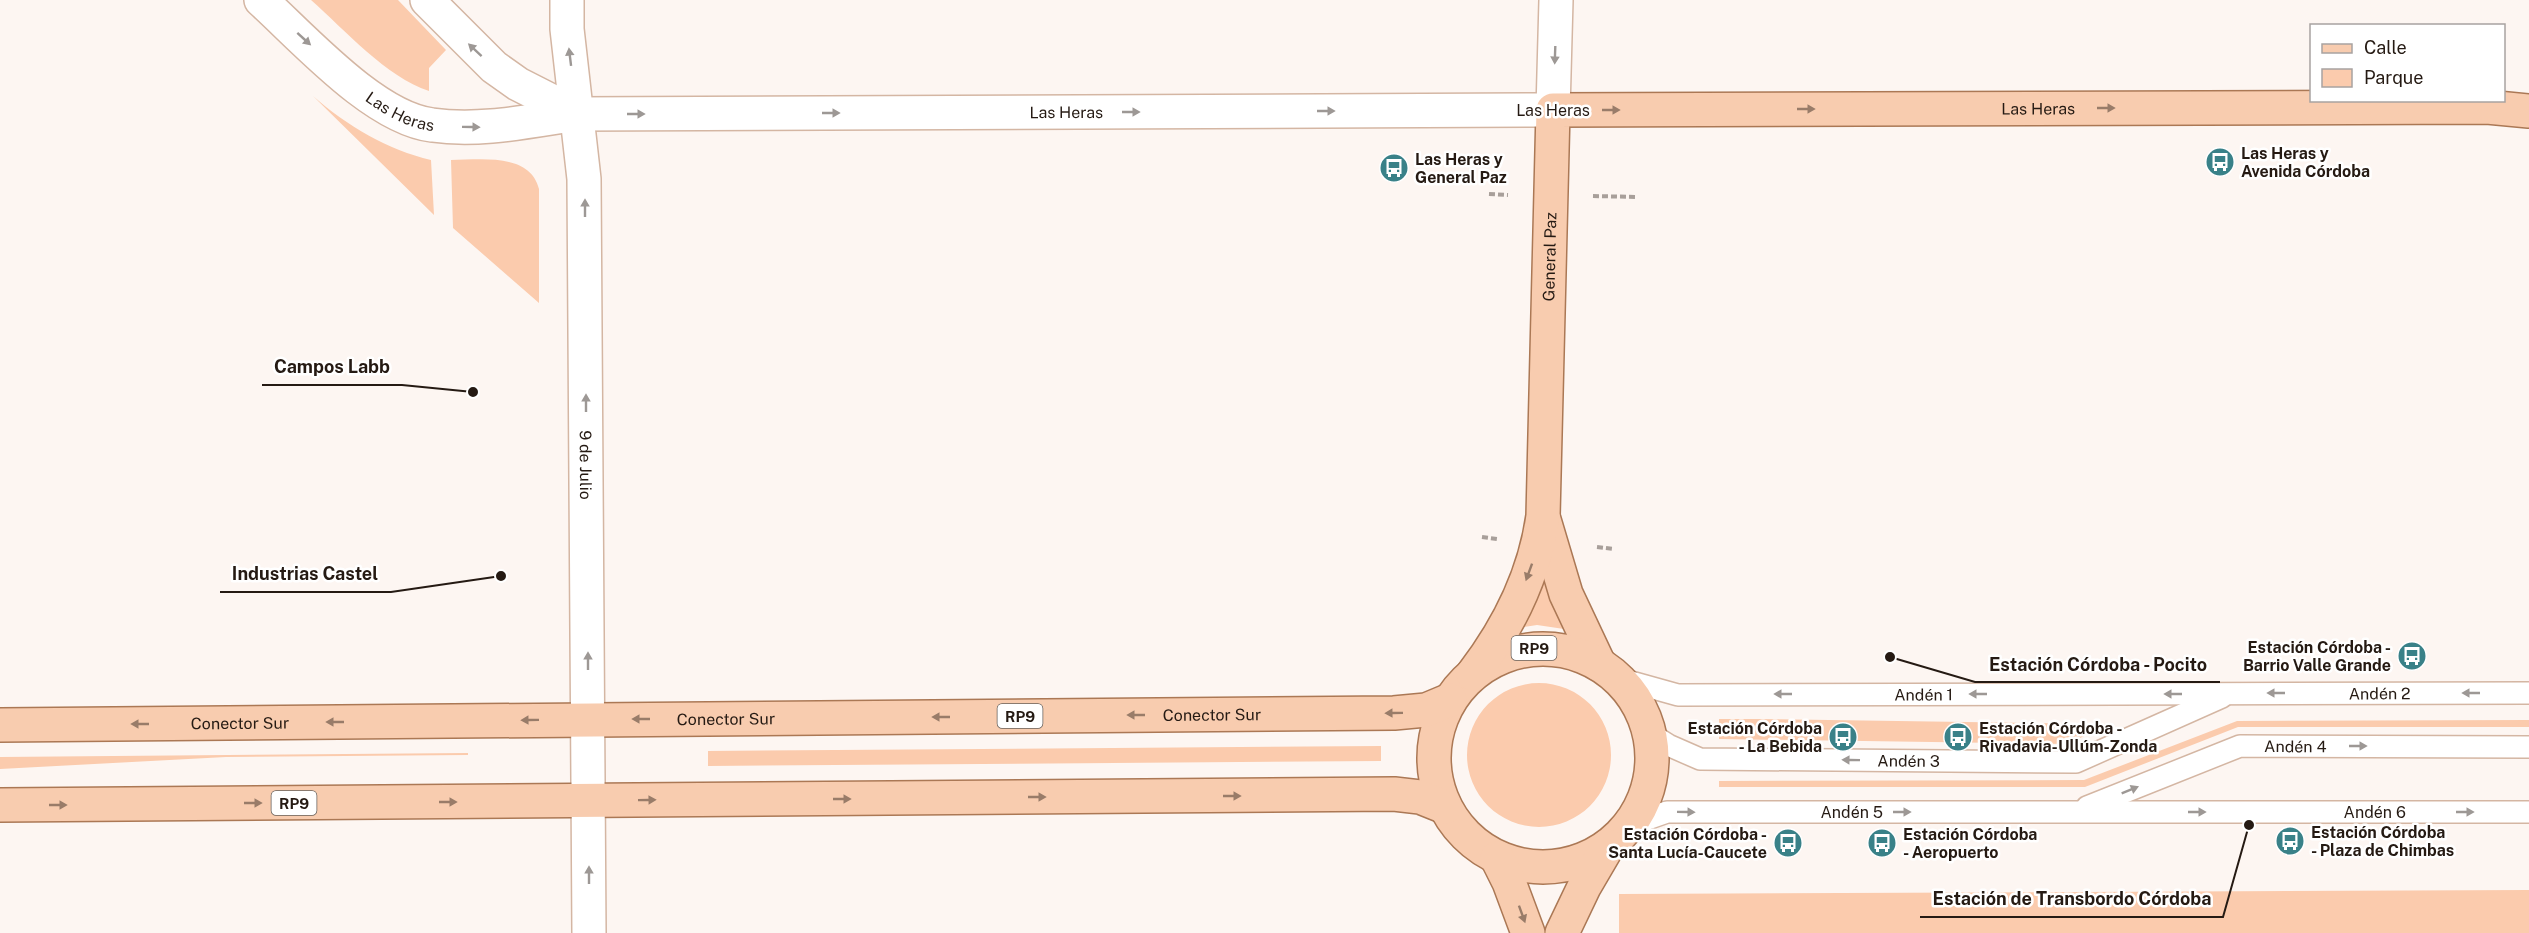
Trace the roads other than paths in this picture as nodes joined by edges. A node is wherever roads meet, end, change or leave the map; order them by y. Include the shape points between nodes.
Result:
1 (261, 0) edge
2 (427, 0) edge
3 (567, 0) edge
4 (1556, 0) edge
5 (1553, 110) junction
6 (2529, 111) edge
7 (577, 114) junction
8 (1543, 516) junction
9 (1608, 671) junction
10 (1473, 674) junction
11 (2231, 693) junction
12 (2529, 693) edge
13 (1450, 700) junction
14 (588, 720) junction
15 (0, 725) edge
16 (1649, 733) junction
17 (2529, 747) edge
18 (588, 801) junction
19 (0, 805) edge
20 (1445, 807) junction
21 (2076, 812) junction
22 (2529, 812) edge
23 (1620, 835) junction
24 (1497, 858) junction
25 (589, 933) edge
26 (1528, 933) edge
27 (1562, 933) edge

1 -> 7 street, Las Heras via 358,88 411,119 430,125 489,127
7 -> 2 street, Las Heras via 494,67
7 -> 3 street, 9 de Julio
4 -> 5 street, General Paz
5 -> 6 main road, Las Heras via 2495,107
7 -> 5 street, Las Heras
5 - 8 main road, General Paz
14 -> 7 street, 9 de Julio via 584,179
8 - 9 main road, General Paz via 1566,594
8 -> 10 main road, General Paz via 1539,542 1510,616
9 - 10 main road, Conector Sur / RP9 via 1581,654 1532,648 1507,654
11 -> 9 lane, Andén 1 via 1678,695
9 - 16 main road, Conector Sur / RP9 via 1639,704
10 - 13 main road, Conector Sur / RP9
12 -> 11 lane, Andén 2
11 -> 16 lane, Andén 3 via 2076,762 1700,759
13 -> 14 main road, Conector Sur / RP9 via 1426,710 1403,713
13 - 20 main road, Conector Sur / RP9 via 1438,725 1433,751 1434,776
14 -> 15 main road, Conector Sur / RP9
14 - 18 street, 9 de Julio
16 - 23 main road, Conector Sur / RP9 via 1651,778 1643,802
21 -> 17 lane, Andén 4 via 2240,746
19 -> 18 main road, RP9
18 -> 20 main road, RP9 via 1394,794 1420,797
25 -> 18 street, 9 de Julio
20 - 24 main road, Conector Sur / RP9 via 1472,842
21 -> 22 lane, Andén 6
23 -> 21 lane, Andén 5 via 1667,812
23 - 24 main road, Conector Sur / RP9 via 1591,857 1567,865 1542,868
23 - 27 main road via 1584,887
24 -> 26 main road

